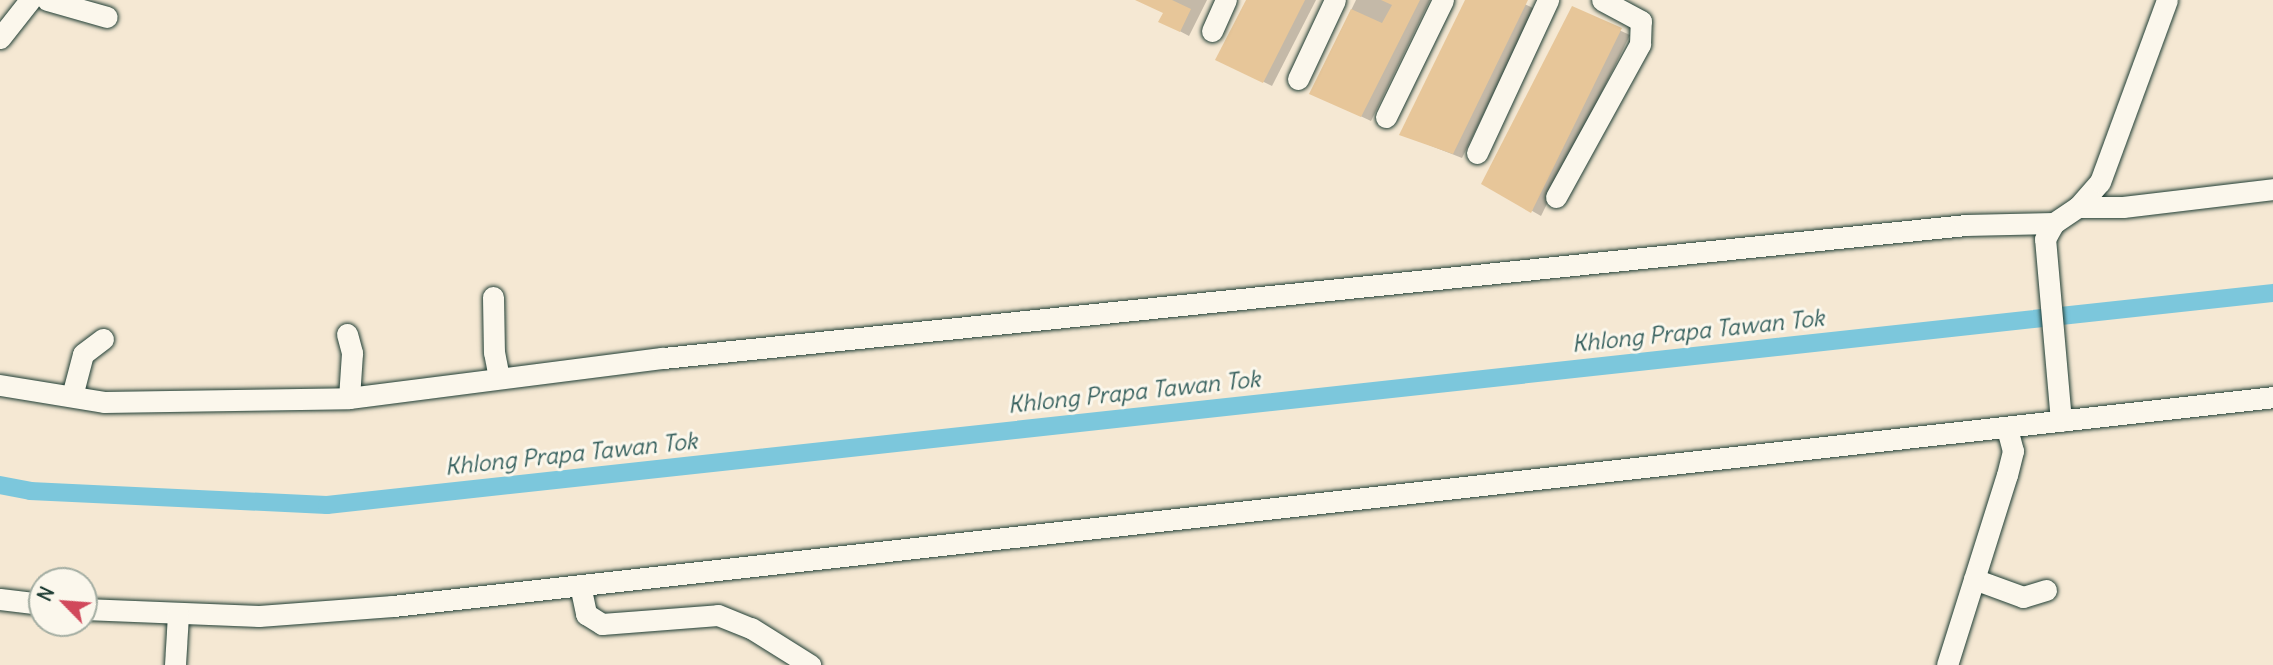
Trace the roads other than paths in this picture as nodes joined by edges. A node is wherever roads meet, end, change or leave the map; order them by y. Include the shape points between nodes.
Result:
1 (30, 0) edge
2 (47, 0) edge
3 (1226, 0) edge
4 (1335, 0) edge
5 (1443, 0) edge
6 (1548, 0) edge
7 (1602, 0) edge
8 (2167, 0) edge
9 (107, 17) dead end
10 (1212, 30) dead end
11 (0, 38) edge
12 (1298, 79) dead end
13 (1386, 117) dead end
14 (1477, 153) dead end
15 (2273, 189) edge
16 (1556, 197) dead end
17 (2078, 207) junction
18 (2054, 223) junction
19 (493, 297) dead end
20 (103, 339) dead end
21 (350, 353) dead end
22 (499, 378) junction
23 (0, 385) edge
24 (72, 396) junction
25 (2273, 397) edge
26 (349, 398) junction
27 (2061, 421) junction
28 (2007, 428) junction
29 (1974, 579) junction
30 (580, 585) junction
31 (2046, 590) dead end
32 (0, 599) edge
33 (28, 602) edge
34 (98, 610) edge
35 (178, 615) junction
36 (175, 665) edge
37 (810, 665) edge
38 (1947, 665) edge

1 - 11 street
2 - 9 street
3 - 10 street
4 - 12 street
5 - 13 street
6 - 14 street
7 - 16 street via 1640,21 1640,44
8 - 17 street via 2099,182
15 - 17 street via 2123,207
17 - 18 street
18 - 22 street via 1965,225
18 - 27 street via 2042,254
19 - 22 street
20 - 24 street via 83,354
21 - 26 street
22 - 26 street
23 - 24 street
24 - 26 street via 156,402
25 - 27 street
27 - 28 street
28 - 29 street via 2013,451
28 - 30 street
29 - 31 street via 2024,597
29 - 38 street
30 - 35 street via 273,615
30 - 37 street via 586,614 602,624 718,615 751,628
32 - 33 street
34 - 35 street
35 - 36 street

